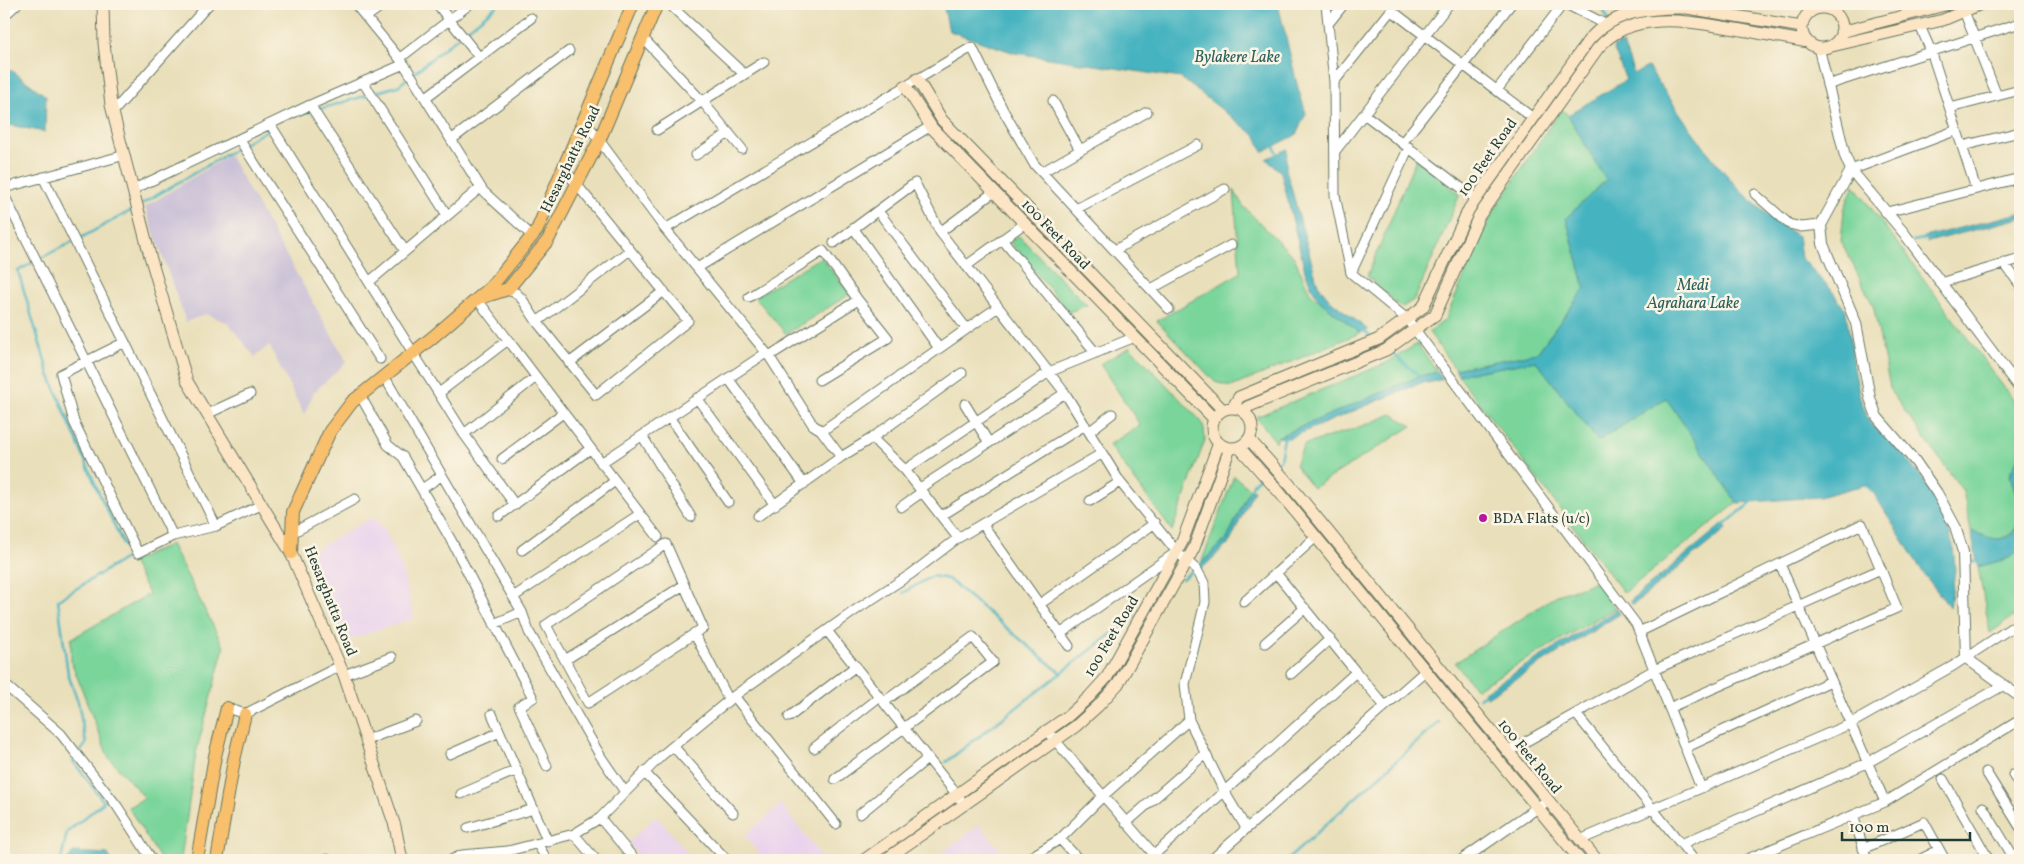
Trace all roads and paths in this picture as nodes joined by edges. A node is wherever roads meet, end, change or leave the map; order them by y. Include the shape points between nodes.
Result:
1 (16, 4) edge
2 (102, 4) edge
3 (209, 4) edge
4 (355, 4) edge
5 (384, 4) edge
6 (437, 4) edge
7 (470, 4) edge
8 (633, 4) edge
9 (657, 4) edge
10 (669, 4) edge
11 (1326, 4) edge
12 (1344, 4) edge
13 (1449, 4) edge
14 (1511, 4) edge
15 (1565, 4) edge
16 (1949, 4) edge
17 (1981, 4) edge
18 (1672, 6) edge
19 (1823, 6) edge
20 (1394, 7) edge
21 (1926, 7) edge
22 (1964, 11) junction
23 (4, 16) edge
24 (366, 17) junction
25 (531, 18) dead end
26 (449, 20) junction
27 (2020, 22) edge
28 (1328, 24) junction
29 (1605, 24) junction
30 (1920, 26) junction
31 (1802, 27) junction
32 (1841, 32) junction
33 (1425, 35) junction
34 (1974, 37) junction
35 (643, 38) junction
36 (1808, 42) junction
37 (1819, 49) junction
38 (1931, 50) junction
39 (569, 51) dead end
40 (479, 57) junction
41 (402, 61) junction
42 (764, 62) dead end
43 (1463, 65) junction
44 (744, 74) junction
45 (916, 79) junction
46 (363, 82) junction
47 (1334, 82) junction
48 (1827, 85) junction
49 (905, 86) junction
50 (1496, 90) junction
51 (2020, 90) edge
52 (1997, 96) junction
53 (425, 98) junction
54 (702, 101) junction
55 (1053, 102) dead end
56 (310, 104) junction
57 (1950, 108) junction
58 (113, 112) junction
59 (1147, 112) dead end
60 (1364, 114) junction
61 (1534, 118) junction
62 (584, 121) junction
63 (270, 124) junction
64 (931, 126) junction
65 (657, 130) dead end
66 (1957, 130) junction
67 (2020, 132) edge
68 (729, 133) junction
69 (239, 139) junction
70 (451, 140) junction
71 (599, 141) junction
72 (1198, 145) dead end
73 (1406, 145) junction
74 (1962, 146) junction
75 (742, 149) dead end
76 (1080, 150) junction
77 (1336, 150) junction
78 (125, 155) junction
79 (696, 155) dead end
80 (564, 169) junction
81 (1851, 170) junction
82 (1042, 172) junction
83 (43, 177) junction
84 (2020, 178) edge
85 (577, 184) junction
86 (4, 188) edge
87 (480, 188) junction
88 (134, 189) junction
89 (1226, 189) dead end
90 (1976, 190) junction
91 (994, 192) junction
92 (1755, 194) dead end
93 (4, 195) edge
94 (1476, 199) junction
95 (1076, 209) junction
96 (878, 211) junction
97 (1888, 212) junction
98 (447, 215) junction
99 (1025, 223) junction
100 (1821, 225) junction
101 (665, 229) junction
102 (854, 229) junction
103 (940, 232) junction
104 (530, 234) dead end
105 (1002, 239) junction
106 (834, 243) dead end
107 (1231, 245) dead end
108 (630, 250) junction
109 (1114, 250) junction
110 (405, 251) junction
111 (2020, 259) edge
112 (2004, 264) junction
113 (966, 266) junction
114 (697, 268) junction
115 (1351, 273) junction
116 (369, 282) junction
117 (1940, 283) junction
118 (2020, 286) edge
119 (491, 287) junction
120 (1151, 289) junction
121 (508, 290) junction
122 (664, 291) junction
123 (749, 297) dead end
124 (477, 299) junction
125 (858, 300) junction
126 (998, 306) junction
127 (1169, 309) dead end
128 (1407, 319) junction
129 (536, 322) junction
130 (966, 328) junction
131 (1414, 329) junction
132 (1135, 337) junction
133 (508, 340) junction
134 (125, 342) junction
135 (938, 347) junction
136 (414, 352) junction
137 (1096, 353) junction
138 (768, 355) junction
139 (380, 359) dead end
140 (87, 361) junction
141 (569, 363) junction
142 (1049, 372) junction
143 (962, 374) dead end
144 (384, 376) junction
145 (536, 377) junction
146 (728, 378) junction
147 (819, 380) dead end
148 (2020, 389) edge
149 (439, 393) junction
150 (1065, 393) junction
151 (250, 394) dead end
152 (360, 395) junction
153 (697, 398) junction
154 (965, 404) dead end
155 (1228, 409) junction
156 (1245, 412) junction
157 (563, 413) junction
158 (207, 414) junction
159 (1112, 414) dead end
160 (669, 417) junction
161 (1214, 419) junction
162 (976, 421) junction
163 (1088, 428) junction
164 (822, 431) junction
165 (464, 434) junction
166 (643, 437) junction
167 (872, 438) junction
168 (1249, 439) junction
169 (989, 443) junction
170 (1219, 443) junction
171 (1235, 448) junction
172 (590, 449) junction
173 (1101, 454) junction
174 (841, 457) junction
175 (502, 460) dead end
176 (601, 463) junction
177 (904, 470) junction
178 (441, 476) junction
179 (615, 481) junction
180 (1120, 482) junction
181 (804, 484) junction
182 (422, 489) junction
183 (921, 490) junction
184 (355, 499) dead end
185 (1090, 501) dead end
186 (728, 502) dead end
187 (774, 504) junction
188 (261, 505) junction
189 (515, 505) junction
190 (901, 507) dead end
191 (640, 514) junction
192 (500, 516) dead end
193 (758, 516) dead end
194 (941, 516) junction
195 (691, 518) dead end
196 (1155, 523) junction
197 (216, 526) junction
198 (984, 526) dead end
199 (292, 533) junction
200 (173, 536) junction
201 (658, 536) dead end
202 (1316, 537) junction
203 (958, 538) junction
204 (522, 550) dead end
205 (1177, 552) junction
206 (290, 554) junction
207 (1187, 560) junction
208 (1780, 564) junction
209 (1881, 569) junction
210 (1276, 573) junction
211 (684, 585) junction
212 (513, 597) junction
213 (1244, 602) dead end
214 (1040, 604) junction
215 (1798, 606) junction
216 (1305, 608) junction
217 (522, 612) junction
218 (2020, 622) edge
219 (494, 624) junction
220 (828, 632) junction
221 (1639, 632) junction
222 (694, 634) junction
223 (1060, 634) junction
224 (1330, 639) junction
225 (1265, 643) dead end
226 (1815, 644) junction
227 (1069, 646) dead end
228 (392, 657) dead end
229 (1966, 658) junction
230 (565, 660) junction
231 (856, 666) junction
232 (1654, 670) junction
233 (342, 671) junction
234 (1425, 671) junction
235 (1356, 672) junction
236 (1291, 674) dead end
237 (1831, 681) junction
238 (4, 684) edge
239 (2004, 685) junction
240 (2020, 697) edge
241 (732, 698) junction
242 (882, 700) junction
243 (1384, 705) junction
244 (226, 708) joint
245 (1669, 708) junction
246 (245, 714) junction
247 (492, 714) dead end
248 (1576, 714) junction
249 (789, 716) dead end
250 (1189, 720) junction
251 (2020, 720) edge
252 (416, 721) dead end
253 (1850, 724) junction
254 (904, 729) junction
255 (1046, 730) junction
256 (500, 732) junction
257 (366, 740) junction
258 (1054, 740) junction
259 (673, 746) junction
260 (814, 748) dead end
261 (1685, 748) junction
262 (1507, 752) junction
263 (450, 754) dead end
264 (1205, 754) junction
265 (927, 759) junction
266 (1868, 763) junction
267 (547, 766) dead end
268 (517, 770) junction
269 (644, 772) junction
270 (1986, 772) dead end
271 (2013, 775) dead end
272 (835, 779) dead end
273 (1943, 779) dead end
274 (2020, 786) edge
275 (1701, 788) junction
276 (625, 792) junction
277 (1224, 792) junction
278 (461, 794) dead end
279 (956, 794) junction
280 (1102, 797) junction
281 (1547, 801) junction
282 (1884, 802) junction
283 (964, 804) junction
284 (1983, 807) dead end
285 (1537, 808) junction
286 (534, 809) junction
287 (1653, 809) junction
288 (733, 813) dead end
289 (860, 814) dead end
290 (1852, 815) junction
291 (600, 818) junction
292 (1126, 823) junction
293 (836, 824) dead end
294 (2020, 827) edge
295 (468, 828) dead end
296 (1246, 828) junction
297 (574, 834) junction
298 (1060, 839) junction
299 (1580, 840) junction
300 (548, 842) junction
301 (538, 844) junction
302 (1681, 844) junction
303 (1863, 849) junction
304 (1939, 850) junction
305 (490, 856) edge
306 (2020, 856) edge
307 (1157, 858) edge
308 (152, 860) edge
309 (197, 860) edge
310 (217, 860) edge
311 (402, 860) edge
312 (451, 860) edge
313 (547, 860) edge
314 (596, 860) edge
315 (635, 860) edge
316 (727, 860) edge
317 (864, 860) edge
318 (885, 860) edge
319 (1026, 860) edge
320 (1079, 860) edge
321 (1211, 860) edge
322 (1462, 860) edge
323 (1580, 860) edge
324 (1595, 860) edge
325 (1694, 860) edge
326 (1745, 860) edge
327 (1867, 860) edge
328 (1920, 860) edge
329 (1945, 860) edge
330 (1989, 860) edge
331 (2015, 860) edge

1 - 23 street
2 - 58 main road
3 - 58 street
4 - 24 street
5 - 24 street
6 - 26 street
7 - 26 street
8 - 62 main road, Hesarghatta Road
9 - 35 main road, Hesarghatta Road
10 - 44 street
11 - 28 street
12 - 28 street
13 - 33 street
14 - 43 street
15 - 29 street
15 - 50 street
16 - 21 main road
17 - 22 main road
18 - 29 main road, 100 Feet Road via 1641,10
18 - 31 main road, 100 Feet Road
19 - 31 main road via 1808,13
19 - 32 main road via 1836,14 1841,22
20 - 33 street
20 - 47 street
21 - 32 main road
22 - 30 main road
22 - 34 street
24 - 41 street
25 - 40 street
26 - 40 street
26 - 41 street
27 - 34 street
28 - 47 street
29 - 61 main road, 100 Feet Road via 1593,34
30 - 37 main road
30 - 38 street
31 - 36 main road
32 - 37 main road via 1833,44
33 - 43 street
33 - 60 street
34 - 38 street
34 - 52 street
35 - 54 street
35 - 71 main road, Hesarghatta Road
36 - 37 main road
36 - 131 main road, 100 Feet Road via 1685,21 1644,23 1624,28 1602,43 1479,216 1436,312
37 - 48 street
38 - 48 street
38 - 57 street
39 - 70 street
40 - 53 street
41 - 46 street
41 - 53 street
42 - 44 street
43 - 50 street
43 - 73 street
44 - 54 street
45 - 49 street
45 - 82 street via 972,47 1003,110 1034,164
45 - 155 main road, 100 Feet Road via 942,120
46 - 56 street
46 - 98 street
47 - 77 street
48 - 81 street
49 - 64 main road, 100 Feet Road
49 - 101 street
50 - 61 street
51 - 52 street
52 - 57 street
53 - 70 street
54 - 65 street
54 - 68 street
55 - 76 street
56 - 63 street
56 - 110 street
57 - 66 street
58 - 78 main road
59 - 76 street
60 - 73 street
60 - 77 street
61 - 94 main road, 100 Feet Road
62 - 71 street
62 - 80 main road, Hesarghatta Road
63 - 69 street
63 - 116 street
64 - 91 main road, 100 Feet Road
64 - 114 street
66 - 74 street
66 - 81 street
67 - 74 street
68 - 75 street
68 - 79 street
69 - 88 street
69 - 139 street
70 - 87 street
71 - 85 main road, Hesarghatta Road
71 - 101 street
72 - 95 street
73 - 94 street
73 - 115 street
74 - 90 street
76 - 82 street
77 - 115 street via 1335,195
78 - 83 street
78 - 88 main road
80 - 85 street
80 - 119 main road, Hesarghatta Road via 537,230
81 - 97 street
81 - 100 street
82 - 95 street
83 - 86 street
83 - 134 street
84 - 90 street
85 - 108 street
85 - 121 main road, Hesarghatta Road via 548,240
87 - 98 street
87 - 104 street
88 - 158 main road via 187,381
89 - 109 street
90 - 97 street
91 - 99 main road, 100 Feet Road
91 - 103 street
92 - 100 street via 1789,224 1801,227
93 - 140 street
94 - 128 main road, 100 Feet Road via 1425,304
95 - 109 street
96 - 102 street
96 - 103 street via 915,183
96 - 130 street
97 - 117 street
98 - 110 street
99 - 105 street
99 - 132 main road, 100 Feet Road
100 - 229 street via 1823,244 1856,323 1870,398 1877,417 1937,493 1955,526 1963,552
101 - 114 street
102 - 106 street
102 - 135 street
103 - 113 street
105 - 113 street
105 - 137 street
107 - 120 street
108 - 122 street
108 - 129 street
109 - 120 street
110 - 116 street
111 - 112 street
112 - 117 street
112 - 118 street
113 - 126 street
114 - 138 street
115 - 128 street
116 - 136 street
117 - 148 street
119 - 121 street
119 - 124 main road, Hesarghatta Road
120 - 127 street
121 - 124 main road, Hesarghatta Road
121 - 129 street via 522,299
122 - 141 street
122 - 141 street via 688,321 596,395
123 - 125 street via 823,252
124 - 133 street
124 - 136 main road, Hesarghatta Road
125 - 138 street
125 - 147 street via 888,338
126 - 130 street
126 - 142 street
128 - 131 street
128 - 155 main road, 100 Feet Road via 1363,346 1239,397
129 - 141 street
130 - 135 street
131 - 156 main road, 100 Feet Road via 1386,350 1247,407
131 - 221 street
132 - 137 street
132 - 161 main road, 100 Feet Road
133 - 145 street
133 - 149 street
134 - 140 street
134 - 197 street
135 - 164 street
136 - 144 main road, Hesarghatta Road
136 - 149 street
137 - 142 street
138 - 146 street
138 - 164 street via 813,425
140 - 200 street
140 - 200 street via 62,374 74,422 138,553
142 - 150 street
142 - 162 street
143 - 167 street
144 - 152 main road, Hesarghatta Road
144 - 178 street
145 - 157 street
145 - 165 street
146 - 153 street
146 - 181 street
149 - 165 street
150 - 163 street
150 - 169 street
151 - 158 street
152 - 182 street via 388,445 403,458
152 - 199 main road, Hesarghatta Road via 328,435 294,512
153 - 160 street
153 - 187 street
154 - 162 street
155 - 156 main road
155 - 161 main road
156 - 168 main road via 1252,422
157 - 172 street
157 - 175 street
158 - 188 main road
159 - 163 street
160 - 166 street
160 - 186 street
161 - 170 main road via 1212,430
162 - 169 street
162 - 177 street
163 - 173 street
163 - 194 street
164 - 174 street
165 - 189 street
166 - 176 street
166 - 195 street
167 - 174 street
167 - 177 street
168 - 171 main road
168 - 262 main road, 100 Feet Road
169 - 183 street
170 - 171 main road
170 - 205 main road, 100 Feet Road
171 - 202 main road, 100 Feet Road via 1248,457
171 - 207 main road, 100 Feet Road
172 - 176 street
172 - 189 street
173 - 180 street
173 - 203 street
174 - 181 street
176 - 179 street
177 - 183 street
178 - 182 street
178 - 212 street
179 - 191 street
179 - 204 street
180 - 185 street
180 - 196 street
181 - 187 street
182 - 219 street
183 - 190 street
183 - 194 street
184 - 199 street
187 - 193 street
188 - 197 street
188 - 206 main road
189 - 192 street
191 - 201 street
191 - 212 street
194 - 203 street
196 - 205 street
196 - 214 street
197 - 200 street
198 - 214 street
199 - 206 main road, Hesarghatta Road
202 - 210 street
202 - 234 main road, 100 Feet Road
203 - 220 street
205 - 207 street
205 - 223 street
205 - 255 main road, 100 Feet Road via 1107,676 1079,707
206 - 233 main road, Hesarghatta Road
207 - 250 street via 1204,583 1205,602 1185,684
207 - 258 main road, 100 Feet Road via 1118,684 1088,716
208 - 209 street via 1862,524
208 - 215 street
208 - 221 street
209 - 215 street
209 - 226 street via 1897,608
210 - 213 street
210 - 216 street
211 - 222 street via 703,628
211 - 230 street
211 - 230 street via 666,544 546,624
212 - 217 street
214 - 223 street
215 - 226 street
215 - 232 street
216 - 224 street
216 - 225 street
217 - 219 street
217 - 276 street via 533,640 601,758
218 - 229 street
219 - 267 street via 533,698 519,706
220 - 231 street
220 - 241 street
221 - 232 street
222 - 230 street via 588,703
222 - 241 street
223 - 227 street
224 - 235 street
224 - 236 street
226 - 237 street
226 - 245 street
228 - 233 street
229 - 239 street
229 - 253 street
231 - 242 street
231 - 249 street
232 - 245 street
232 - 248 street
233 - 246 street
233 - 257 main road, Hesarghatta Road
234 - 243 street
234 - 285 main road, 100 Feet Road
235 - 243 street
235 - 277 street
237 - 253 street
237 - 261 street
238 - 308 street via 61,734 117,806
239 - 240 street
239 - 266 street
241 - 259 street
241 - 293 street
242 - 254 street
242 - 254 street via 973,636 993,662
242 - 260 street
243 - 296 street
244 - 246 street
244 - 309 main road
245 - 261 street
246 - 310 main road
247 - 256 street
248 - 262 street
248 - 287 street
250 - 264 street
250 - 280 street
251 - 282 street
252 - 257 street
253 - 266 street
253 - 275 street
254 - 265 street
254 - 272 street
255 - 258 street
255 - 279 main road, 100 Feet Road
256 - 263 street
256 - 268 street
257 - 311 main road, Hesarghatta Road via 395,826
258 - 280 street
258 - 283 main road, 100 Feet Road
259 - 269 street
259 - 288 street
261 - 275 street
262 - 281 main road, 100 Feet Road
264 - 277 street
264 - 292 street
265 - 279 street
265 - 289 street
266 - 282 street
266 - 302 street
268 - 278 street
268 - 286 street
269 - 276 street
269 - 316 street
270 - 294 street
271 - 274 street
273 - 330 street
275 - 287 street
276 - 291 street
277 - 296 street
277 - 307 street
279 - 283 street
279 - 317 main road, 100 Feet Road
280 - 292 street
280 - 298 street
281 - 285 street
281 - 299 main road, 100 Feet Road
282 - 290 street
283 - 318 main road, 100 Feet Road
284 - 331 street
285 - 322 street
285 - 323 main road, 100 Feet Road
286 - 295 street
286 - 300 street
287 - 299 street
287 - 302 street
290 - 303 street
290 - 326 street
291 - 297 street
291 - 315 street
292 - 307 street
296 - 321 street
297 - 300 street
297 - 314 street
298 - 319 street
298 - 320 street
299 - 324 main road, 100 Feet Road
300 - 301 street
301 - 305 street
301 - 313 street
302 - 325 street
303 - 304 street via 1924,822
303 - 327 street
304 - 328 street
304 - 329 street
305 - 312 street via 462,855
306 - 331 street

